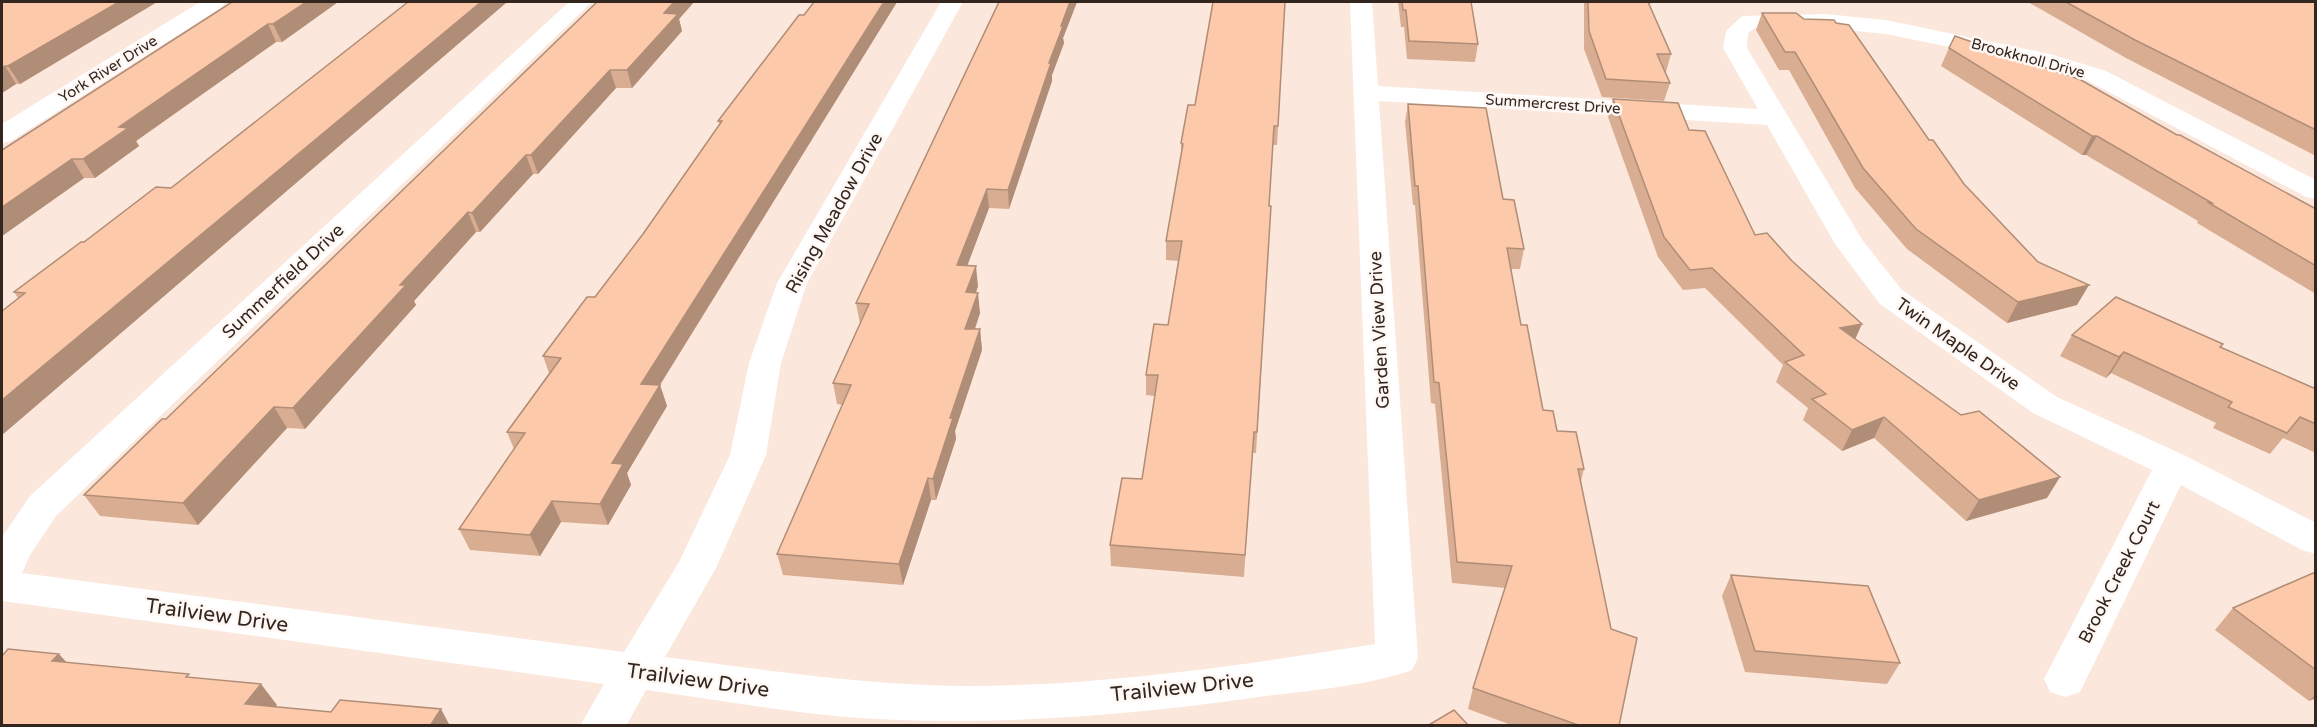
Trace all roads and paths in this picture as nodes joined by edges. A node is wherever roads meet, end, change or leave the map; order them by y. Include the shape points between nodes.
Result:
1 (214, 2) edge
2 (581, 2) edge
3 (952, 2) edge
4 (1361, 2) edge
5 (1750, 21) joint
6 (1366, 93) junction
7 (1777, 118) junction
8 (2, 135) edge
9 (2316, 191) edge
10 (2173, 465) junction
11 (2316, 540) edge
12 (2, 575) edge
13 (2, 586) edge
14 (1397, 658) joint
15 (635, 671) junction
16 (2066, 679) dead end
17 (602, 726) edge

1 - 8 street, York River Drive
2 - 12 street, Summerfield Drive via 43,506 13,550
3 - 15 street, Rising Meadow Drive via 792,283 765,363 748,455 696,568
4 - 6 street, Garden View Drive
5 - 7 street, Twin Maple Drive via 1737,31 1735,48
5 - 9 street, Brookknoll Drive via 1825,21 1887,27 2042,58 2097,76
6 - 7 street, Summercrest Drive
6 - 14 street, Garden View Drive
7 - 10 street, Twin Maple Drive via 1850,244 1891,297 2045,405
10 - 11 street, Twin Maple Drive
10 - 16 street, Brook Creek Court
13 - 15 street, Trailview Drive
14 - 15 street, Trailview Drive via 1302,674 1140,693 979,704 844,699
15 - 17 street, Rising Meadow Drive

